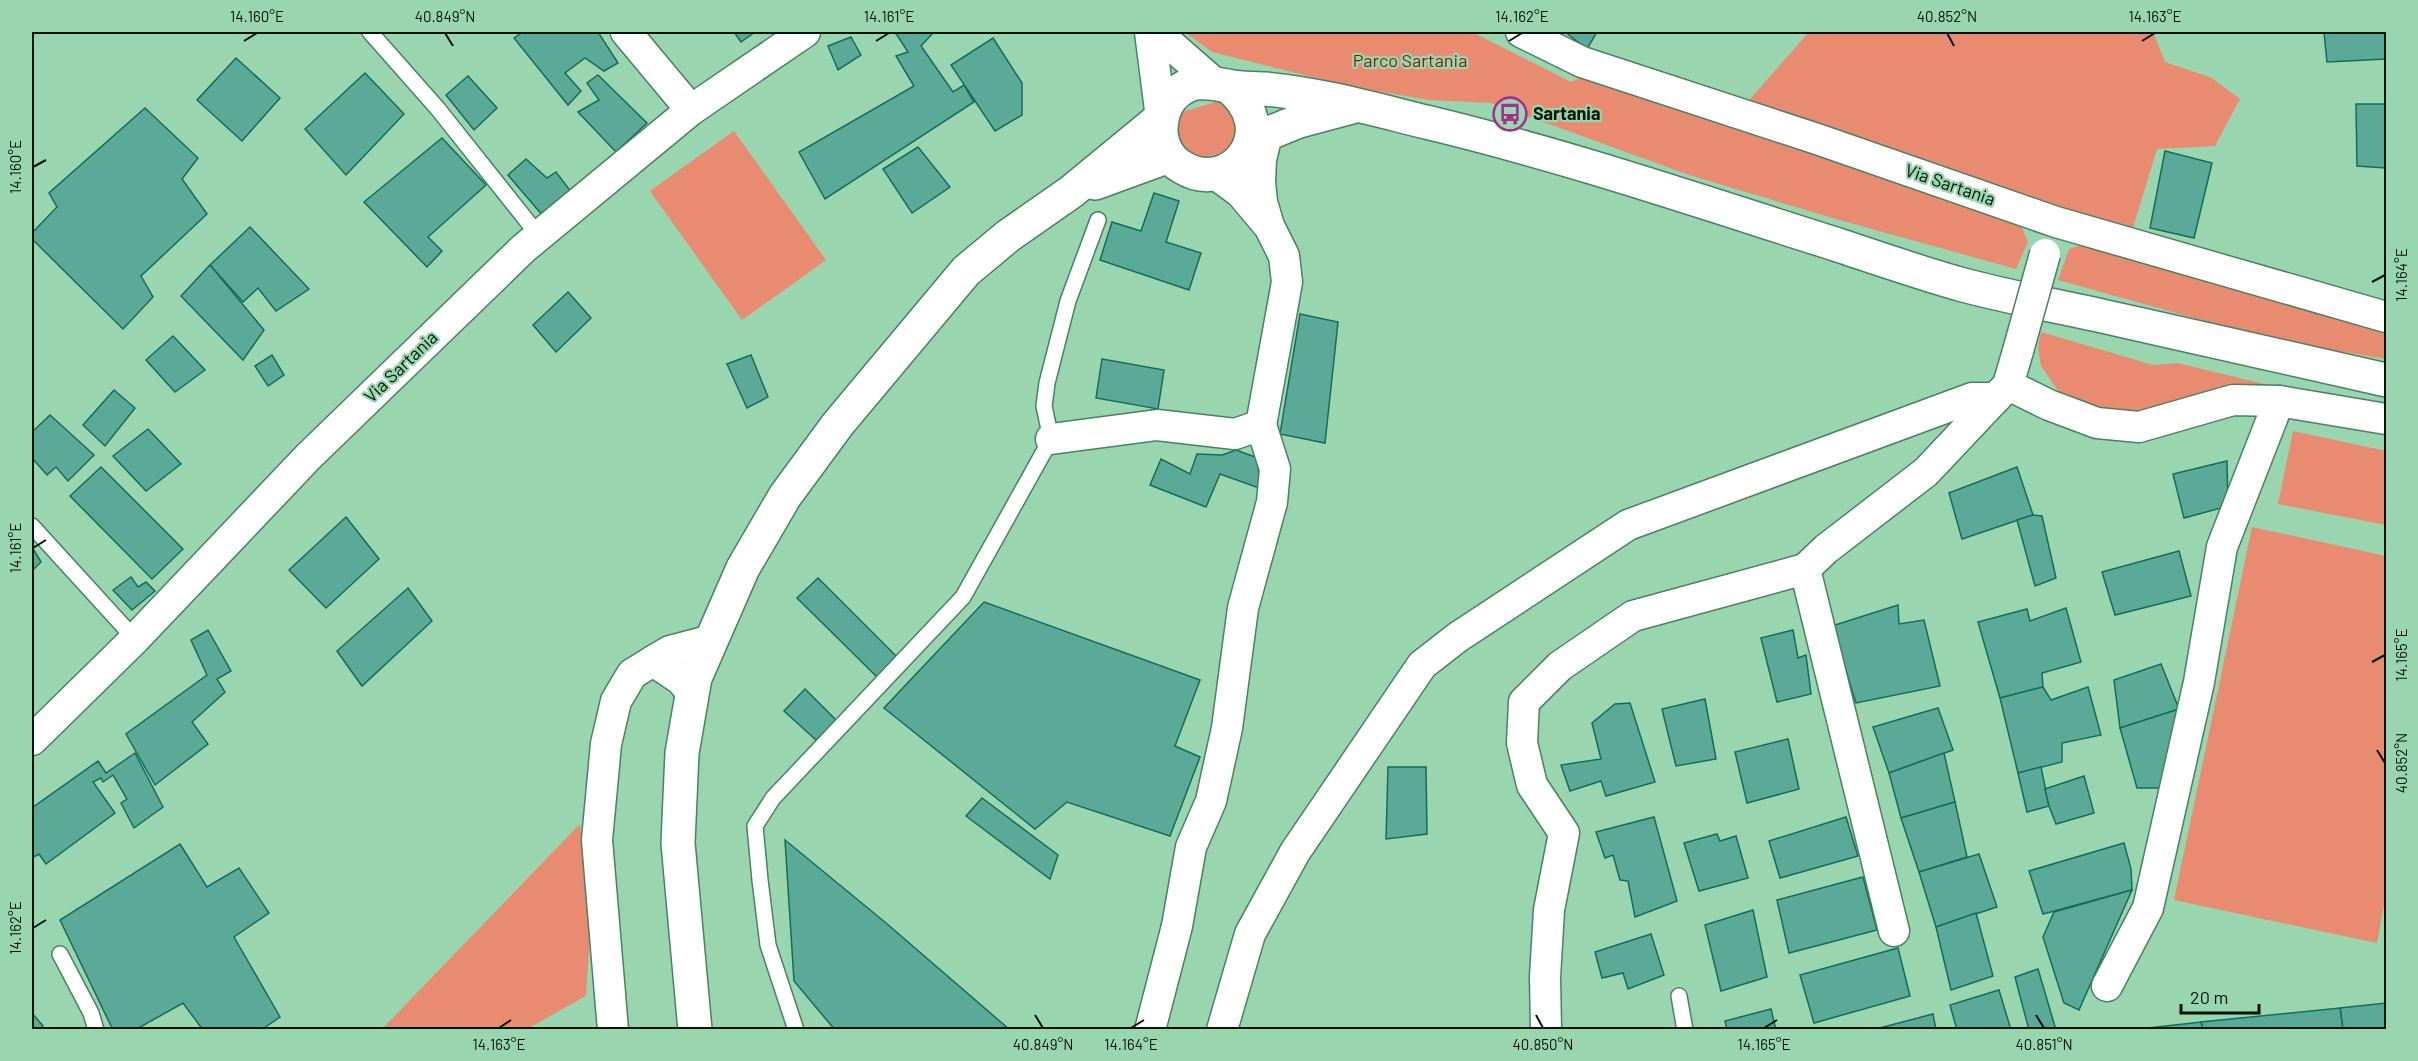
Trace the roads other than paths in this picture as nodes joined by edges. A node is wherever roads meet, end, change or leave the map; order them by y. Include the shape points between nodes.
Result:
1 (370, 32) edge
2 (626, 32) edge
3 (805, 32) edge
4 (1150, 32) edge
5 (1156, 32) edge
6 (1521, 32) edge
7 (1220, 84) junction
8 (1358, 105) junction
9 (690, 110) junction
10 (1161, 118) junction
11 (1259, 137) junction
12 (1169, 156) junction
13 (1215, 174) junction
14 (1071, 192) junction
15 (1098, 220) dead end
16 (2056, 222) junction
17 (1269, 226) junction
18 (539, 236) junction
19 (2386, 317) edge
20 (2386, 380) edge
21 (2002, 391) junction
22 (2279, 401) junction
23 (2386, 419) edge
24 (1262, 425) junction
25 (1051, 439) junction
26 (32, 526) edge
27 (1805, 568) junction
28 (135, 639) junction
29 (712, 640) junction
30 (653, 661) junction
31 (693, 694) junction
32 (32, 740) edge
33 (1894, 931) dead end
34 (60, 954) dead end
35 (2107, 986) dead end
36 (1679, 996) dead end
37 (96, 1029) edge
38 (613, 1029) edge
39 (695, 1029) edge
40 (796, 1029) edge
41 (1150, 1029) edge
42 (1222, 1029) edge
43 (1546, 1029) edge
44 (1685, 1029) edge

1 - 18 lane via 438,109
2 - 9 street
3 - 9 street, Via Sartania
4 - 10 street
5 - 7 street
6 - 16 street, Via Sartania via 1582,62
7 - 8 street via 1302,92
7 - 10 street via 1195,82 1179,90
7 - 11 street via 1241,96 1250,109
8 - 11 street
8 - 20 street via 1516,144 1963,285
9 - 18 street, Via Sartania
10 - 12 street via 1161,138
10 - 14 street
11 - 13 street via 1232,168
11 - 17 street via 1262,202
12 - 13 street via 1198,174
12 - 14 street
13 - 17 street via 1250,202
14 - 29 street via 966,271 838,424 785,496 743,568
15 - 25 lane via 1068,301 1047,383 1044,406
16 - 19 street, Via Sartania
16 - 21 street, bridge via 2018,351
17 - 24 street via 1284,256 1287,282
18 - 28 street, Via Sartania via 313,452
21 - 22 street via 2097,423 2139,427 2233,400
21 - 27 street via 1926,472
21 - 42 street via 1972,398 1628,525 1422,665 1295,852 1250,934
22 - 23 street
22 - 35 street via 2222,547 2199,682 2148,908
24 - 25 street via 1235,434 1157,425
24 - 41 street via 1275,469 1272,502 1243,608 1227,728 1211,801 1191,847 1177,926
25 - 40 lane via 963,597 773,798 755,826 768,945
26 - 28 lane
27 - 33 street
27 - 43 street via 1633,616 1560,666 1524,702 1522,743 1532,785 1564,833 1549,910
28 - 32 street, Via Sartania
29 - 30 street via 670,651
29 - 31 street via 695,678
30 - 31 street
30 - 38 street via 632,674 616,701 606,744 597,840
31 - 39 street via 682,753 678,843
34 - 37 lane
36 - 44 lane

